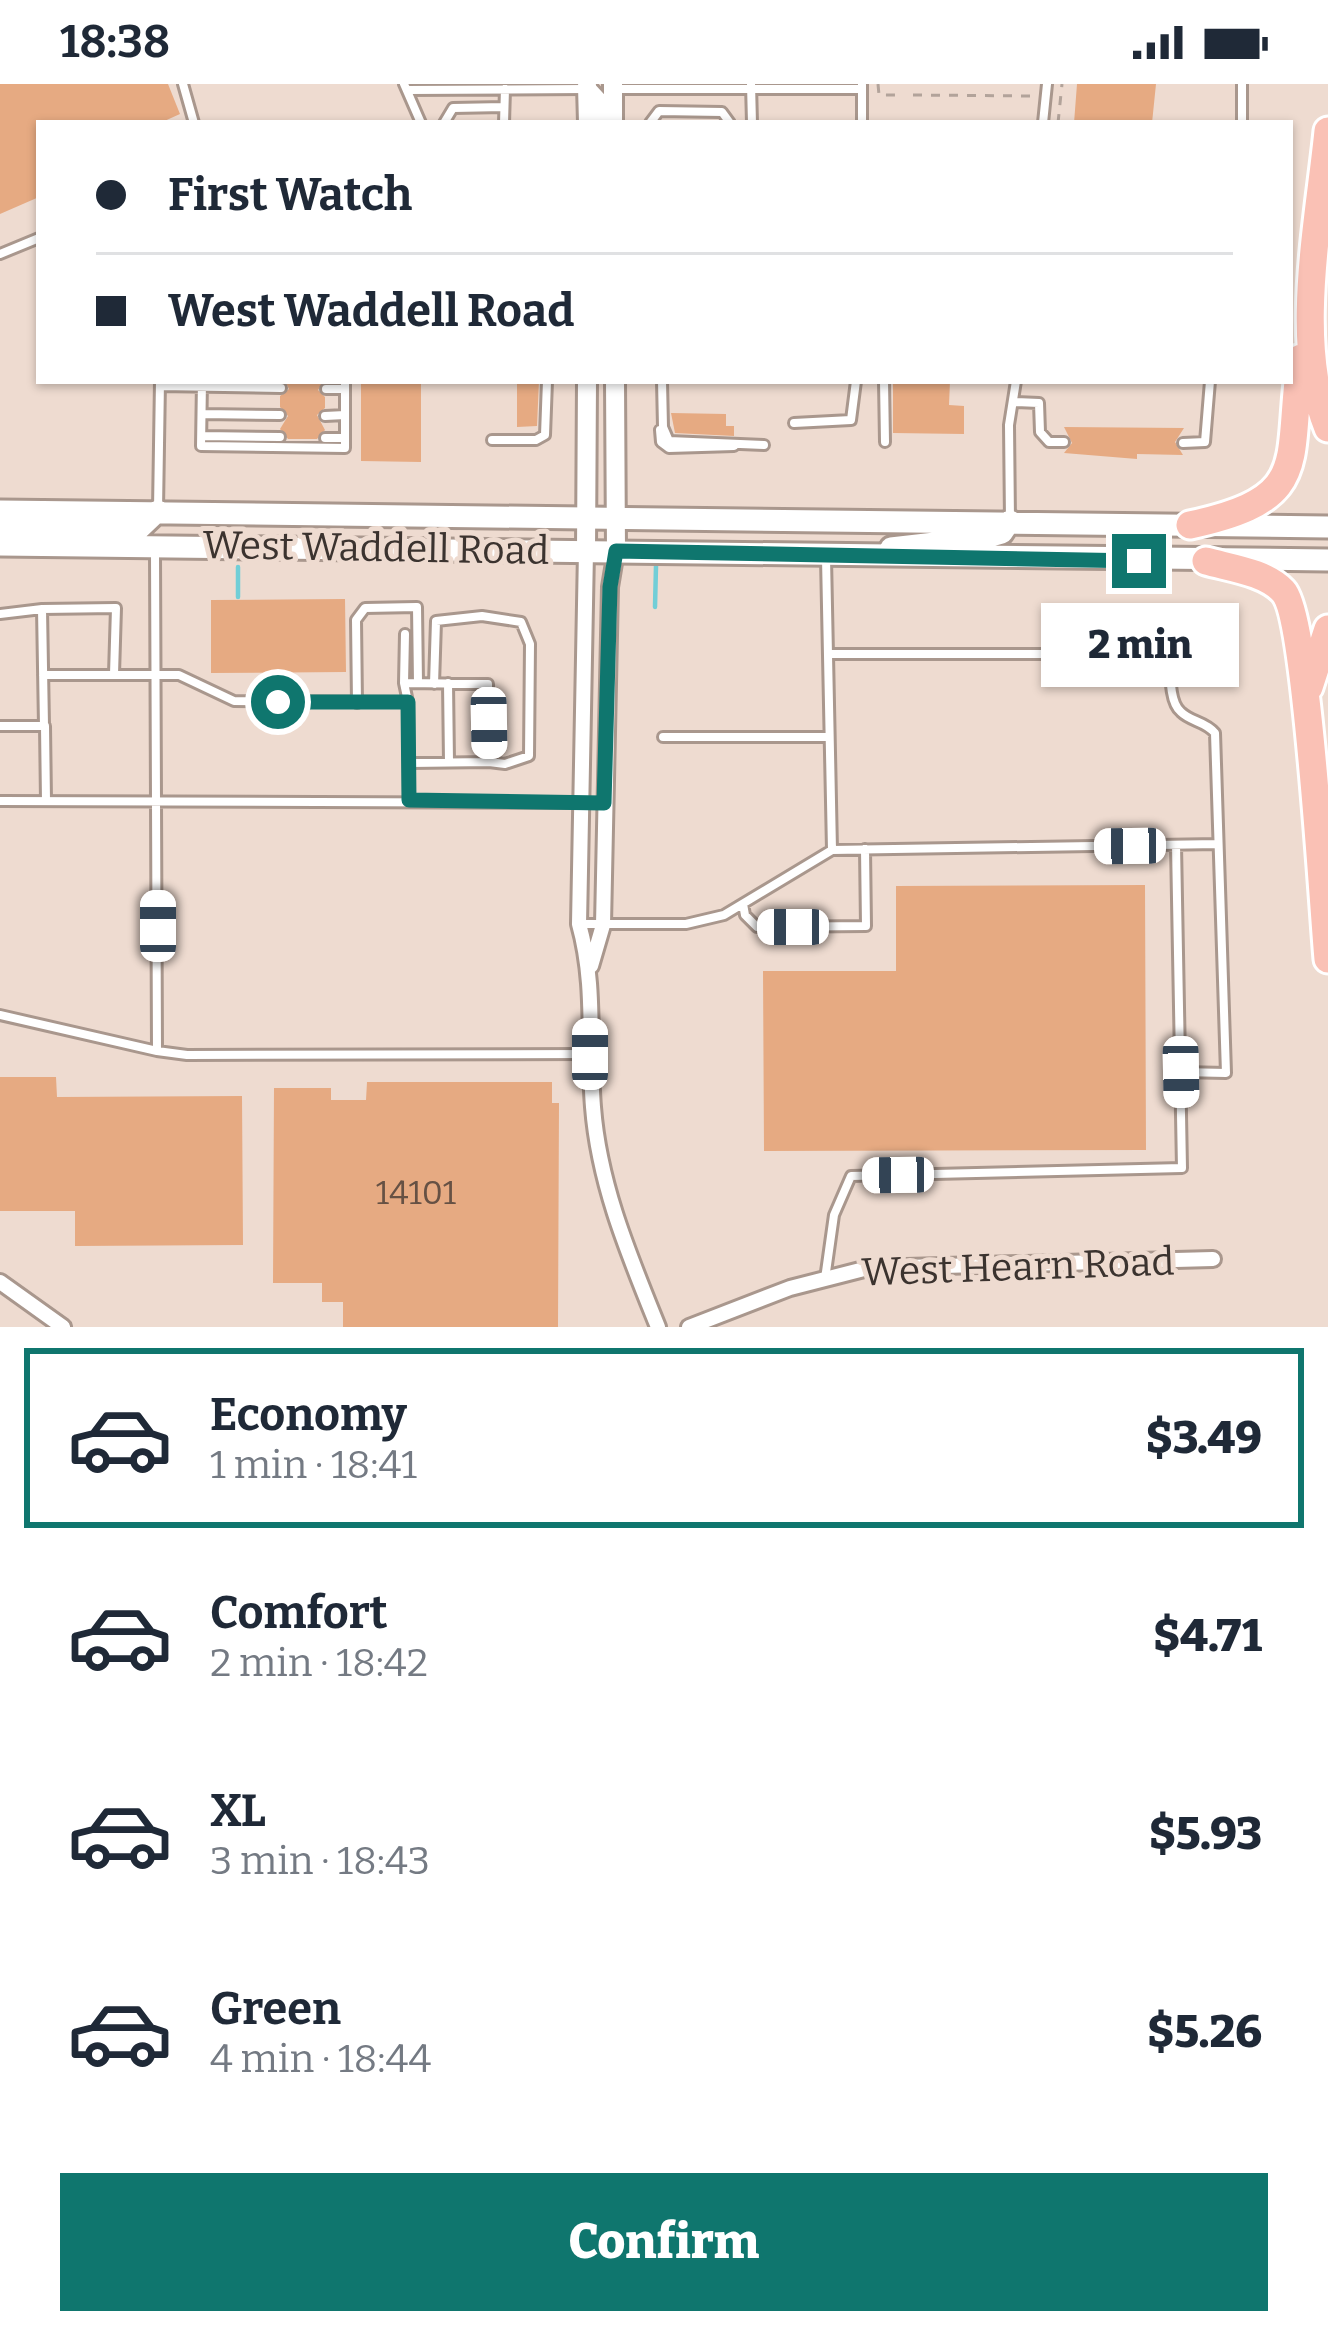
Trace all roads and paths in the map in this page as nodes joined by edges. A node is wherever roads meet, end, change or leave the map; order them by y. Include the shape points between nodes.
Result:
1 (183, 84) edge
2 (878, 84) edge
3 (1047, 84) edge
4 (1062, 84) edge
5 (1242, 84) edge
6 (505, 86) edge
7 (587, 86) edge
8 (612, 86) edge
9 (405, 87) edge
10 (751, 87) edge
11 (862, 87) edge
12 (879, 95) junction
13 (897, 95) dead end
14 (913, 95) dead end
15 (1037, 96) dead end
16 (879, 106) dead end
17 (504, 107) junction
18 (193, 120) edge
19 (420, 120) edge
20 (446, 120) edge
21 (504, 120) edge
22 (588, 120) edge
23 (608, 120) edge
24 (609, 120) edge
25 (652, 120) edge
26 (728, 120) edge
27 (752, 120) edge
28 (862, 120) edge
29 (1043, 120) edge
30 (1058, 120) edge
31 (1242, 120) edge
32 (1328, 131) edge
33 (36, 239) edge
34 (0, 254) edge
35 (1311, 325) junction
36 (160, 384) edge
37 (202, 384) edge
38 (218, 384) edge
39 (547, 384) edge
40 (587, 384) edge
41 (614, 384) edge
42 (660, 384) edge
43 (856, 384) edge
44 (884, 384) edge
45 (1016, 384) edge
46 (1210, 384) edge
47 (346, 385) edge
48 (281, 388) dead end
49 (326, 388) dead end
50 (1014, 402) junction
51 (202, 414) junction
52 (280, 416) dead end
53 (325, 416) dead end
54 (345, 416) junction
55 (794, 423) dead end
56 (1328, 428) edge
57 (202, 436) junction
58 (280, 437) dead end
59 (325, 438) dead end
60 (345, 438) junction
61 (492, 440) dead end
62 (885, 442) dead end
63 (1064, 442) dead end
64 (1183, 443) dead end
65 (764, 445) dead end
66 (0, 511) edge
67 (158, 511) junction
68 (586, 517) junction
69 (616, 517) junction
70 (1010, 521) junction
71 (1190, 525) junction
72 (1328, 527) edge
73 (0, 532) edge
74 (0, 545) edge
75 (155, 545) junction
76 (586, 551) junction
77 (616, 551) junction
78 (834, 556) junction
79 (1328, 560) edge
80 (1206, 561) junction
81 (42, 609) junction
82 (0, 614) edge
83 (1328, 628) edge
84 (405, 634) dead end
85 (828, 654) junction
86 (156, 673) junction
87 (114, 674) junction
88 (43, 675) junction
89 (404, 683) junction
90 (418, 683) junction
91 (448, 683) junction
92 (434, 684) junction
93 (408, 702) junction
94 (357, 703) junction
95 (1307, 709) junction
96 (0, 726) edge
97 (44, 726) junction
98 (663, 737) dead end
99 (830, 737) junction
100 (449, 762) junction
101 (489, 762) junction
102 (410, 763) junction
103 (409, 800) junction
104 (0, 801) edge
105 (46, 801) junction
106 (158, 801) junction
107 (580, 802) junction
108 (604, 803) junction
109 (1218, 844) junction
110 (1176, 845) junction
111 (865, 849) junction
112 (832, 850) junction
113 (743, 903) junction
114 (579, 924) junction
115 (603, 925) junction
116 (1328, 959) edge
117 (591, 966) junction
118 (0, 1015) edge
119 (157, 1052) junction
120 (590, 1054) junction
121 (1181, 1072) junction
122 (1213, 1259) dead end
123 (825, 1279) junction
124 (0, 1282) edge
125 (63, 1327) edge
126 (658, 1327) edge
127 (688, 1327) edge

1 - 18 lane
2 - 12 path
3 - 29 lane
4 - 30 path
5 - 31 lane
6 - 7 lane
6 - 9 lane
6 - 17 lane
7 - 22 street
7 - 23 street
8 - 10 lane
8 - 24 street
9 - 19 lane
10 - 11 lane
10 - 27 lane
11 - 28 lane
12 - 13 path
12 - 16 path
14 - 15 path
17 - 20 lane via 453,108
17 - 21 lane
25 - 26 lane via 659,111 722,112
32 - 35 highway
33 - 34 lane
35 - 56 highway via 1314,381
35 - 71 highway via 1282,483 1240,513
36 - 67 lane
37 - 51 lane
38 - 48 lane
39 - 61 lane via 544,435
40 - 68 street
41 - 69 street
42 - 65 lane via 669,441
43 - 55 lane via 851,420
44 - 62 lane
45 - 50 lane
46 - 64 lane via 1204,442
47 - 49 lane
47 - 54 lane
50 - 63 lane via 1039,403 1040,432
50 - 70 lane
51 - 52 lane
51 - 57 lane
53 - 54 lane
54 - 60 lane
57 - 58 lane
57 - 60 lane via 201,446 345,448
59 - 60 lane
66 - 67 main road, West Waddell Road
67 - 68 main road, West Waddell Road
67 - 73 main road via 139,529
68 - 69 main road, West Waddell Road
68 - 76 street
69 - 70 main road, West Waddell Road
69 - 77 street
70 - 71 main road, West Waddell Road
70 - 78 main road via 988,537
71 - 72 main road, West Waddell Road
74 - 75 main road, West Waddell Road
75 - 76 main road, West Waddell Road
75 - 86 lane
76 - 77 main road, West Waddell Road
76 - 107 street
77 - 78 main road, West Waddell Road
77 - 108 street
78 - 80 main road, West Waddell Road
78 - 85 lane
79 - 80 main road, West Waddell Road
80 - 95 highway via 1268,580 1291,602
81 - 82 lane
81 - 87 lane via 116,608
81 - 88 lane
83 - 95 highway
84 - 89 lane
85 - 99 lane
85 - 109 lane via 1170,654 1174,702 1215,733
86 - 87 lane
86 - 94 lane via 195,680 234,701
86 - 106 lane
87 - 88 lane
88 - 97 lane
89 - 90 lane
89 - 93 lane
90 - 92 lane
90 - 94 lane via 417,608 365,608 356,620
91 - 92 lane
91 - 100 lane
91 - 101 lane via 488,684
92 - 101 lane via 436,621 521,622 530,644 529,756
93 - 94 lane
93 - 102 lane
95 - 116 highway
96 - 97 lane
97 - 105 lane
98 - 99 lane
99 - 112 lane
100 - 101 lane
100 - 102 lane
102 - 103 lane
103 - 106 lane
103 - 107 lane
104 - 105 lane
105 - 106 lane
106 - 119 lane
107 - 108 lane
107 - 114 street
108 - 115 street
109 - 110 lane
109 - 121 lane via 1226,1072
110 - 111 lane
110 - 121 lane
111 - 112 lane
111 - 113 lane via 866,926 757,927
112 - 113 lane
113 - 115 lane via 686,924
114 - 115 lane
114 - 117 street
115 - 117 street
117 - 120 street
118 - 119 lane
119 - 120 lane
120 - 126 street via 600,1162
121 - 123 lane via 1182,1168 851,1177 834,1215
122 - 123 street, West Hearn Road via 868,1268
123 - 127 street, West Hearn Road
124 - 125 street

